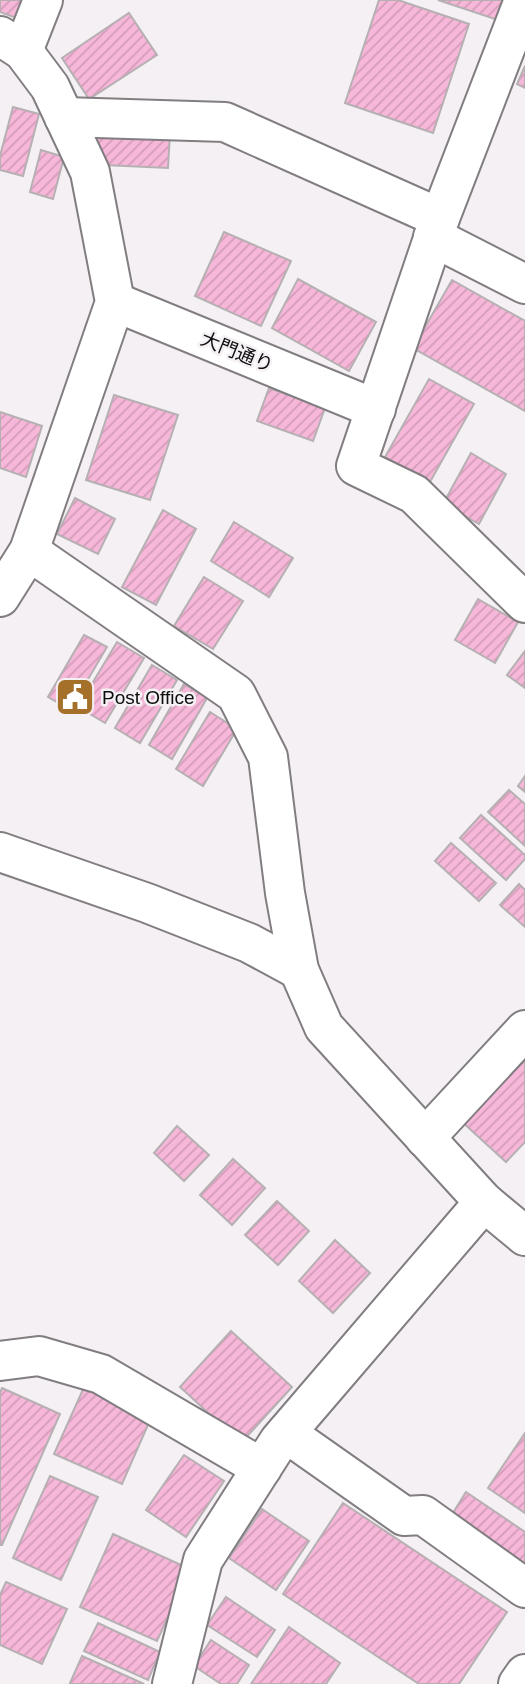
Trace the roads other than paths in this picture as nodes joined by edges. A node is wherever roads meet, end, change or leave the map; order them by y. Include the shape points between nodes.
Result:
1 (43, 0) edge
2 (524, 0) edge
3 (11, 43) edge
4 (64, 117) junction
5 (436, 227) junction
6 (525, 284) edge
7 (115, 302) junction
8 (376, 409) junction
9 (29, 551) junction
10 (0, 597) edge
11 (525, 603) edge
12 (0, 852) edge
13 (299, 970) junction
14 (525, 1030) edge
15 (425, 1138) junction
16 (484, 1202) junction
17 (525, 1236) edge
18 (0, 1361) edge
19 (286, 1433) junction
20 (262, 1468) junction
21 (525, 1588) edge
22 (525, 1674) edge
23 (172, 1684) edge
24 (518, 1684) edge

1 - 3 street
2 - 5 street
3 - 4 street via 50,87
4 - 5 street via 225,122
4 - 7 street via 90,172
5 - 6 street
5 - 8 street
7 - 8 street, 大門通り
7 - 9 street
8 - 11 street via 356,466 414,495
9 - 10 street
9 - 13 street via 236,694 268,757
12 - 13 street via 249,943
13 - 15 street via 324,1027
14 - 15 street
15 - 16 street
16 - 17 street
16 - 19 street
18 - 20 street via 39,1356 101,1374
19 - 20 street
19 - 21 street via 404,1516 423,1515
20 - 23 street via 203,1560
22 - 24 street

